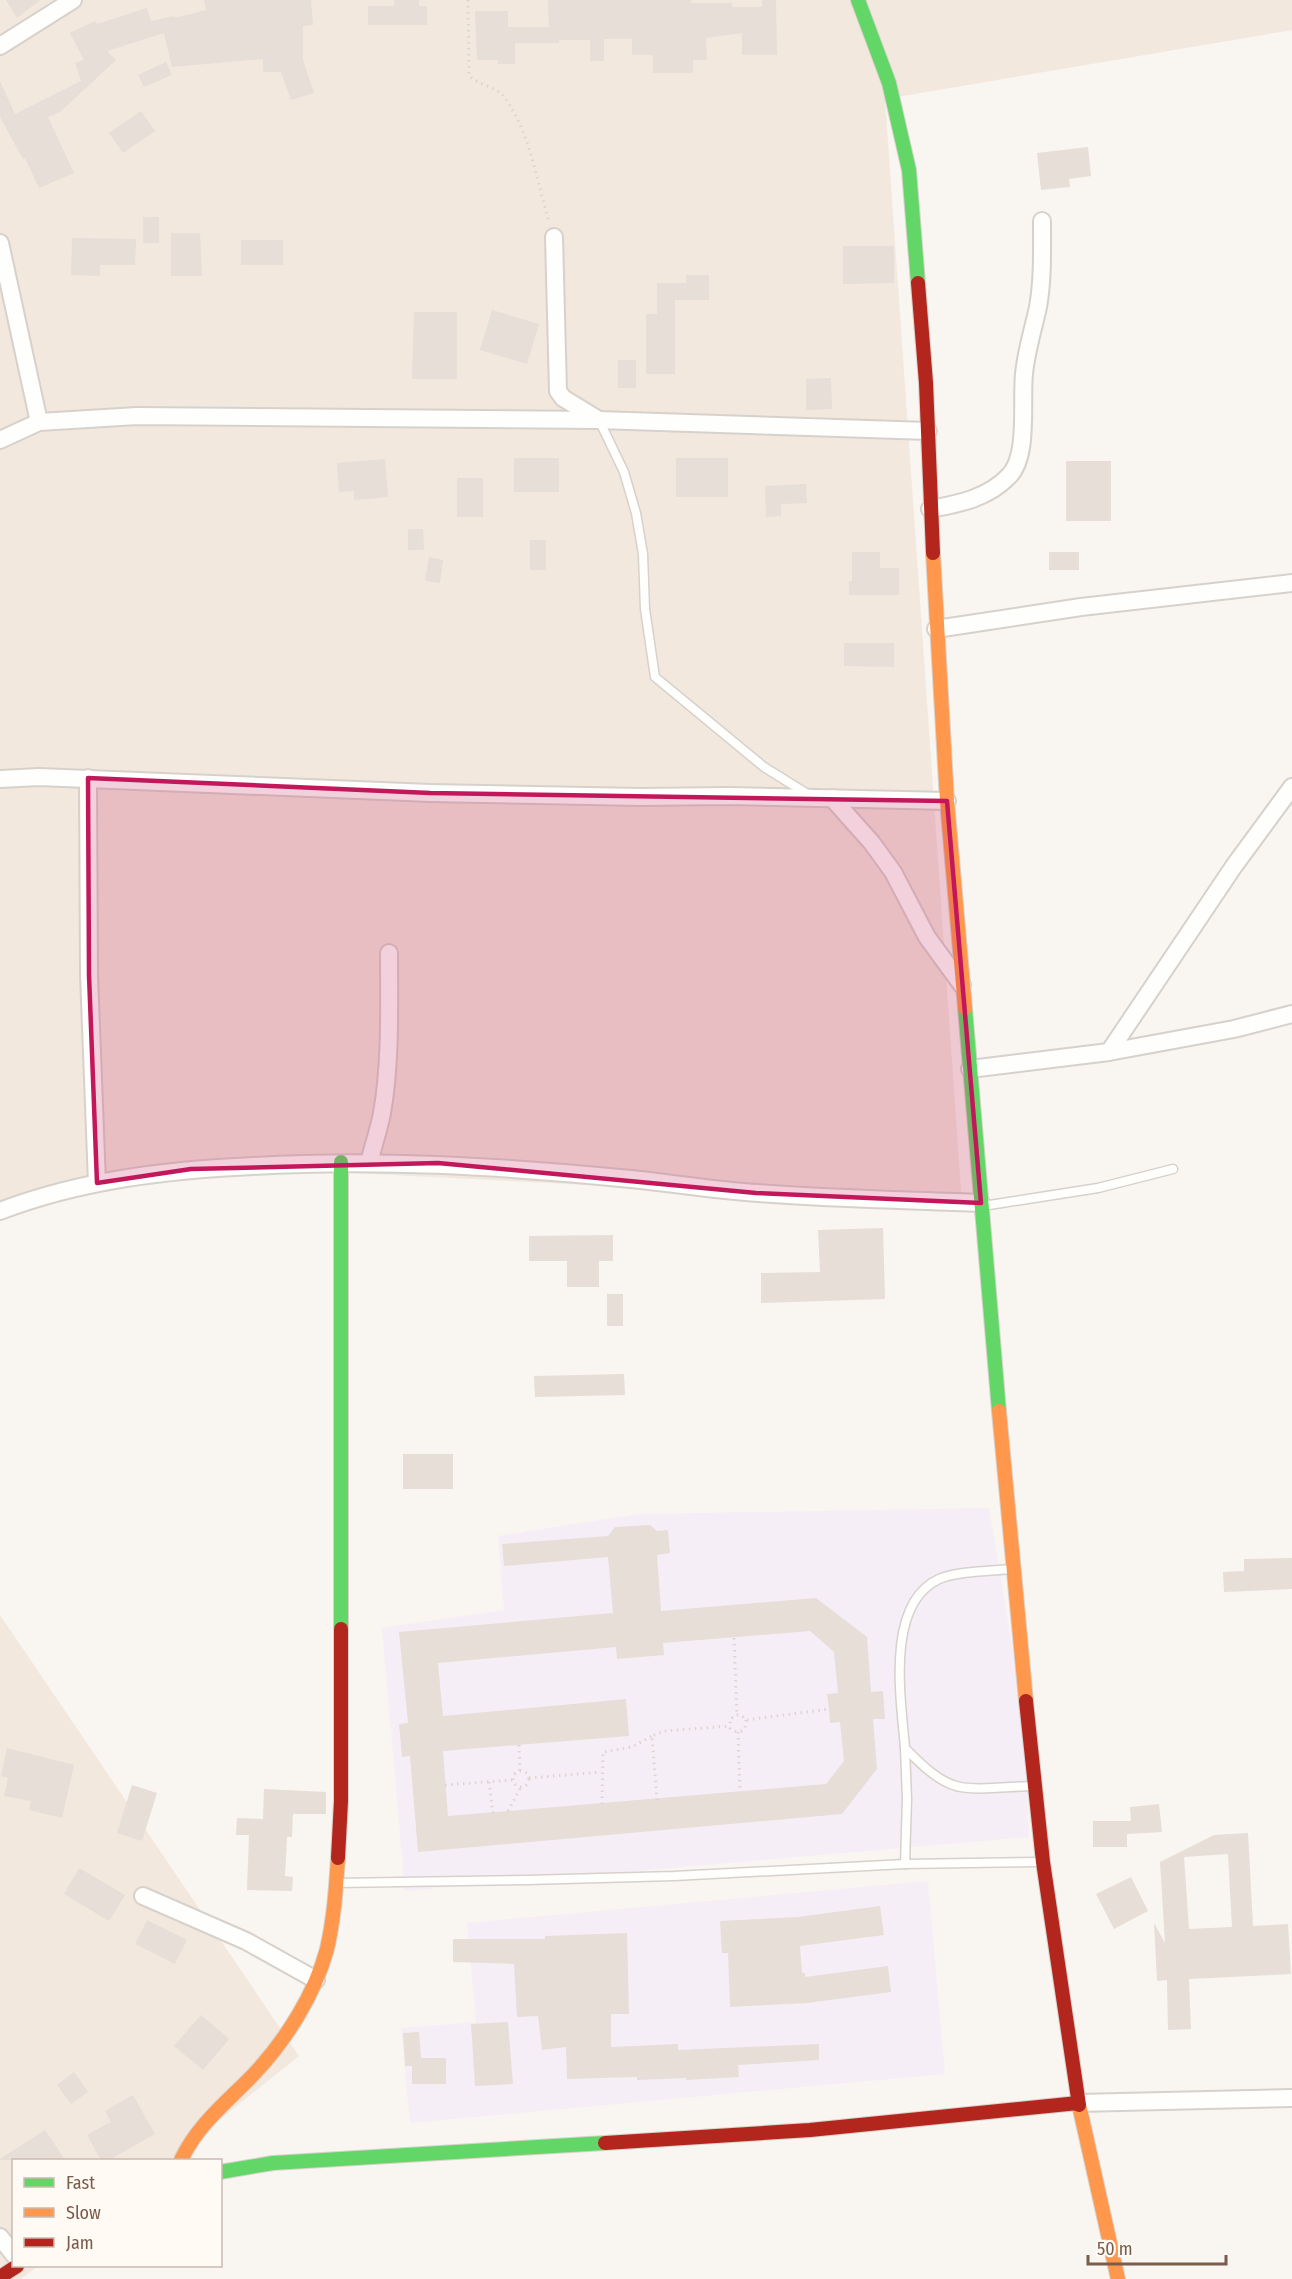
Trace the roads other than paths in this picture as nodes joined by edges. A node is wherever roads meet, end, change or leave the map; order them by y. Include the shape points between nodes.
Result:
1 (73, 0) edge
2 (858, 0) edge
3 (0, 46) edge
4 (1042, 221) dead end
5 (554, 237) road end
6 (0, 243) edge
7 (599, 420) junction
8 (39, 422) junction
9 (928, 431) junction
10 (0, 440) edge
11 (930, 509) junction
12 (1292, 583) edge
13 (936, 629) junction
14 (88, 778) junction
15 (0, 779) edge
16 (1292, 787) edge
17 (812, 797) junction
18 (832, 798) junction
19 (947, 801) junction
20 (389, 953) dead end
21 (962, 986) junction
22 (1292, 1014) edge
23 (1109, 1052) junction
24 (970, 1068) junction
25 (341, 1162) junction
26 (369, 1162) junction
27 (1173, 1169) dead end
28 (97, 1183) junction
29 (980, 1205) junction
30 (0, 1211) edge
31 (1012, 1569) junction
32 (905, 1748) junction
33 (1035, 1786) junction
34 (1042, 1862) junction
35 (905, 1864) junction
36 (337, 1883) junction
37 (143, 1896) dead end
38 (316, 1980) junction
39 (1292, 2098) edge
40 (1077, 2103) junction
41 (181, 2159) edge
42 (222, 2172) edge
43 (0, 2237) edge
44 (12, 2252) edge
45 (14, 2267) edge
46 (0, 2277) edge
47 (1118, 2279) edge

1 - 3 street
2 - 9 street via 889,84 909,171
4 - 11 street via 1042,273 1024,373 1020,457 1010,476 992,490 965,503
5 - 7 street via 558,391
6 - 8 street
7 - 8 street via 137,416
7 - 9 street
7 - 17 lane via 624,472 636,513 655,677 764,767
8 - 10 street
9 - 11 street
11 - 13 street
12 - 13 street via 1081,607
13 - 19 street
14 - 15 street
14 - 17 street via 430,793
14 - 28 street via 88,975
16 - 23 street
17 - 18 street
18 - 19 street
18 - 21 street via 893,872 927,937
19 - 21 street
20 - 26 street via 384,1097
21 - 24 street
22 - 23 street
23 - 24 street
24 - 29 street
25 - 26 street
25 - 28 street via 191,1169
25 - 36 street via 341,1801
26 - 29 street via 438,1163 756,1193
27 - 29 lane via 1098,1188
28 - 30 street
29 - 31 street
31 - 32 lane via 942,1578 924,1587 910,1608 900,1661
31 - 33 street
32 - 33 lane via 954,1786
32 - 35 lane
33 - 34 street
34 - 35 lane
34 - 40 street
35 - 36 lane via 662,1876
36 - 38 street via 327,1948
37 - 38 street via 246,1941
38 - 41 street via 265,2062 197,2130
39 - 40 street
40 - 42 street via 810,2130 273,2163
40 - 47 street
43 - 44 street
45 - 46 street

